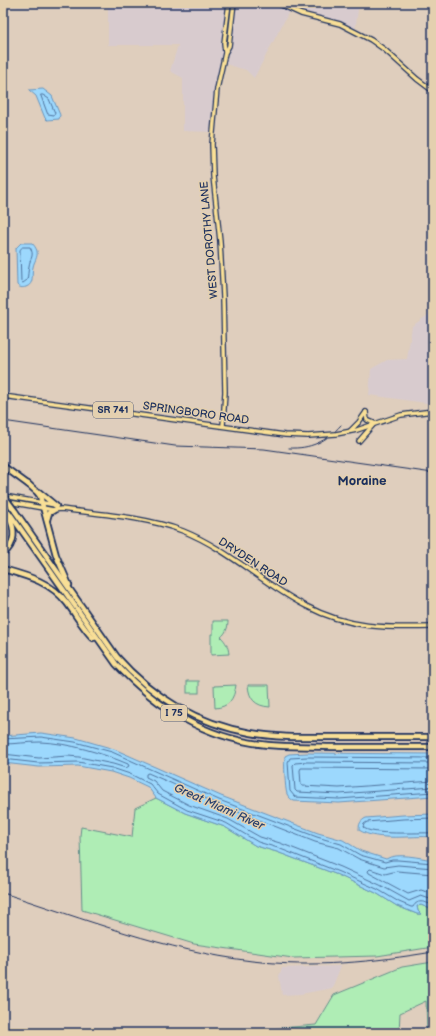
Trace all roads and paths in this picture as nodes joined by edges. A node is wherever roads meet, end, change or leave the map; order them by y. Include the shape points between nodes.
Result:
1 (229, 3) edge
2 (234, 3) edge
3 (277, 3) edge
4 (225, 53) junction
5 (433, 91) edge
6 (3, 396) edge
7 (433, 410) edge
8 (375, 424) junction
9 (223, 426) junction
10 (349, 432) junction
11 (359, 441) dead end
12 (3, 466) edge
13 (28, 484) junction
14 (3, 495) edge
15 (4, 506) edge
16 (42, 506) junction
17 (55, 508) junction
18 (48, 524) junction
19 (3, 554) edge
20 (3, 569) edge
21 (81, 608) junction
22 (433, 627) edge
23 (104, 649) junction
24 (433, 737) edge
25 (433, 747) edge

1 - 4 main road, WEST DOROTHY LANE
2 - 4 main road, WEST DOROTHY LANE via 229,46
3 - 5 main road via 300,14 340,24 371,40
4 - 9 main road, WEST DOROTHY LANE via 216,97 212,144 223,297
6 - 9 main road, SPRINGBORO ROAD / SR 741
7 - 8 main road, SR 741 via 402,415
8 - 10 main road, SPRINGBORO ROAD / SR 741
8 - 10 main road via 367,420 366,412
8 - 11 main road
9 - 10 main road, SPRINGBORO ROAD / SR 741, bridge via 308,436
12 - 13 highway
13 - 16 highway via 38,493
13 - 17 highway
14 - 16 main road, DRYDEN ROAD
14 - 21 highway, I 75, bridge
15 - 16 main road, DRYDEN ROAD
15 - 19 highway via 13,524 14,535 10,547
15 - 23 highway, I 75
16 - 17 main road, DRYDEN ROAD
16 - 18 highway
17 - 18 highway via 48,515
17 - 22 main road, DRYDEN ROAD via 147,521 183,532 218,549 299,602 337,619 380,628
18 - 21 highway via 63,574
20 - 23 highway via 32,577 52,588
21 - 24 highway, I 75 via 136,678 162,698 213,724 238,731 280,736
23 - 25 highway, I 75 via 132,681 161,705 194,724 235,739 288,746

